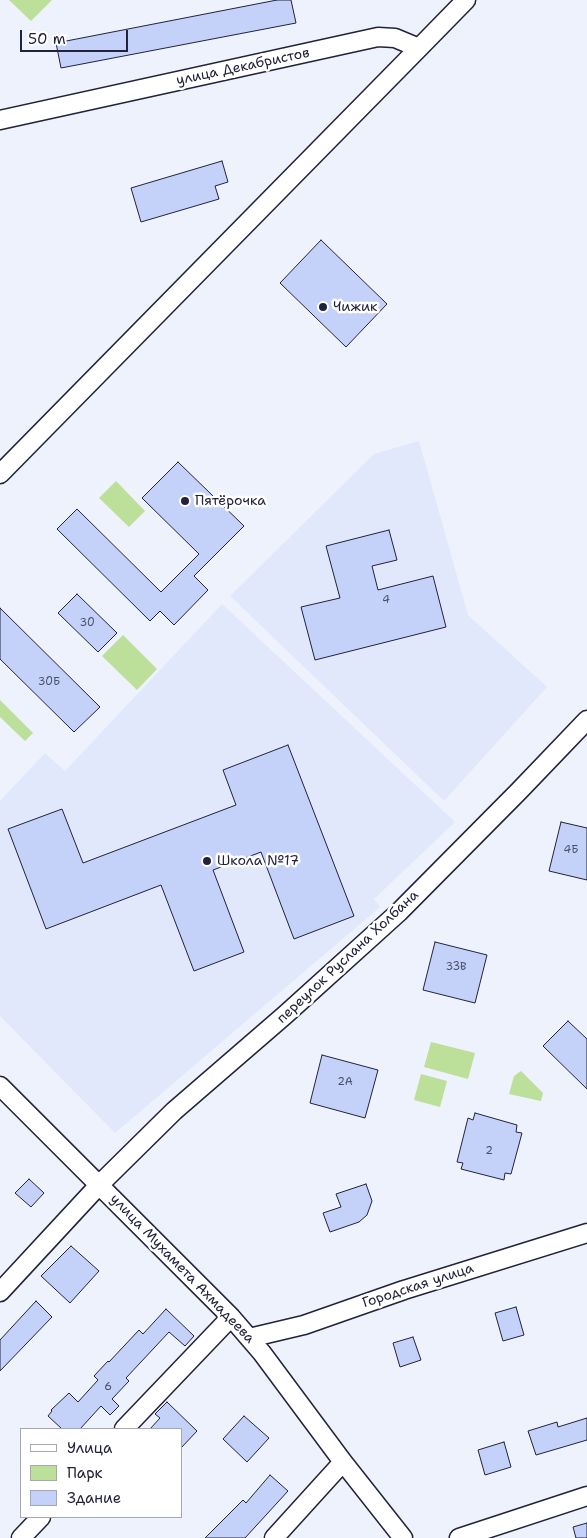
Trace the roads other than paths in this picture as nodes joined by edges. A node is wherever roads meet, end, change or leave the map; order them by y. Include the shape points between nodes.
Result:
1 (466, 0) edge
2 (419, 48) junction
3 (0, 120) edge
4 (0, 474) edge
5 (587, 720) edge
6 (0, 1086) edge
7 (100, 1184) junction
8 (587, 1233) edge
9 (0, 1292) edge
10 (231, 1317) junction
11 (249, 1338) junction
12 (125, 1428) edge
13 (343, 1462) junction
14 (587, 1496) edge
15 (40, 1518) edge
16 (21, 1538) edge
17 (274, 1538) edge
18 (403, 1538) edge
19 (459, 1538) edge

1 - 2 street
2 - 3 street, улица Декабристов via 395,38 378,37
2 - 4 street
5 - 7 street, переулок Руслана Холбана via 399,912 174,1111
6 - 7 street, улица Мухамета Ахмадеева
7 - 9 street, переулок Руслана Холбана
7 - 10 street, улица Мухамета Ахмадеева
8 - 11 street, Городская улица via 304,1325
10 - 11 street, улица Мухамета Ахмадеева
10 - 12 street
11 - 13 street, улица Мухамета Ахмадеева
13 - 17 street
13 - 18 street, улица Мухамета Ахмадеева
14 - 19 street
15 - 16 street

